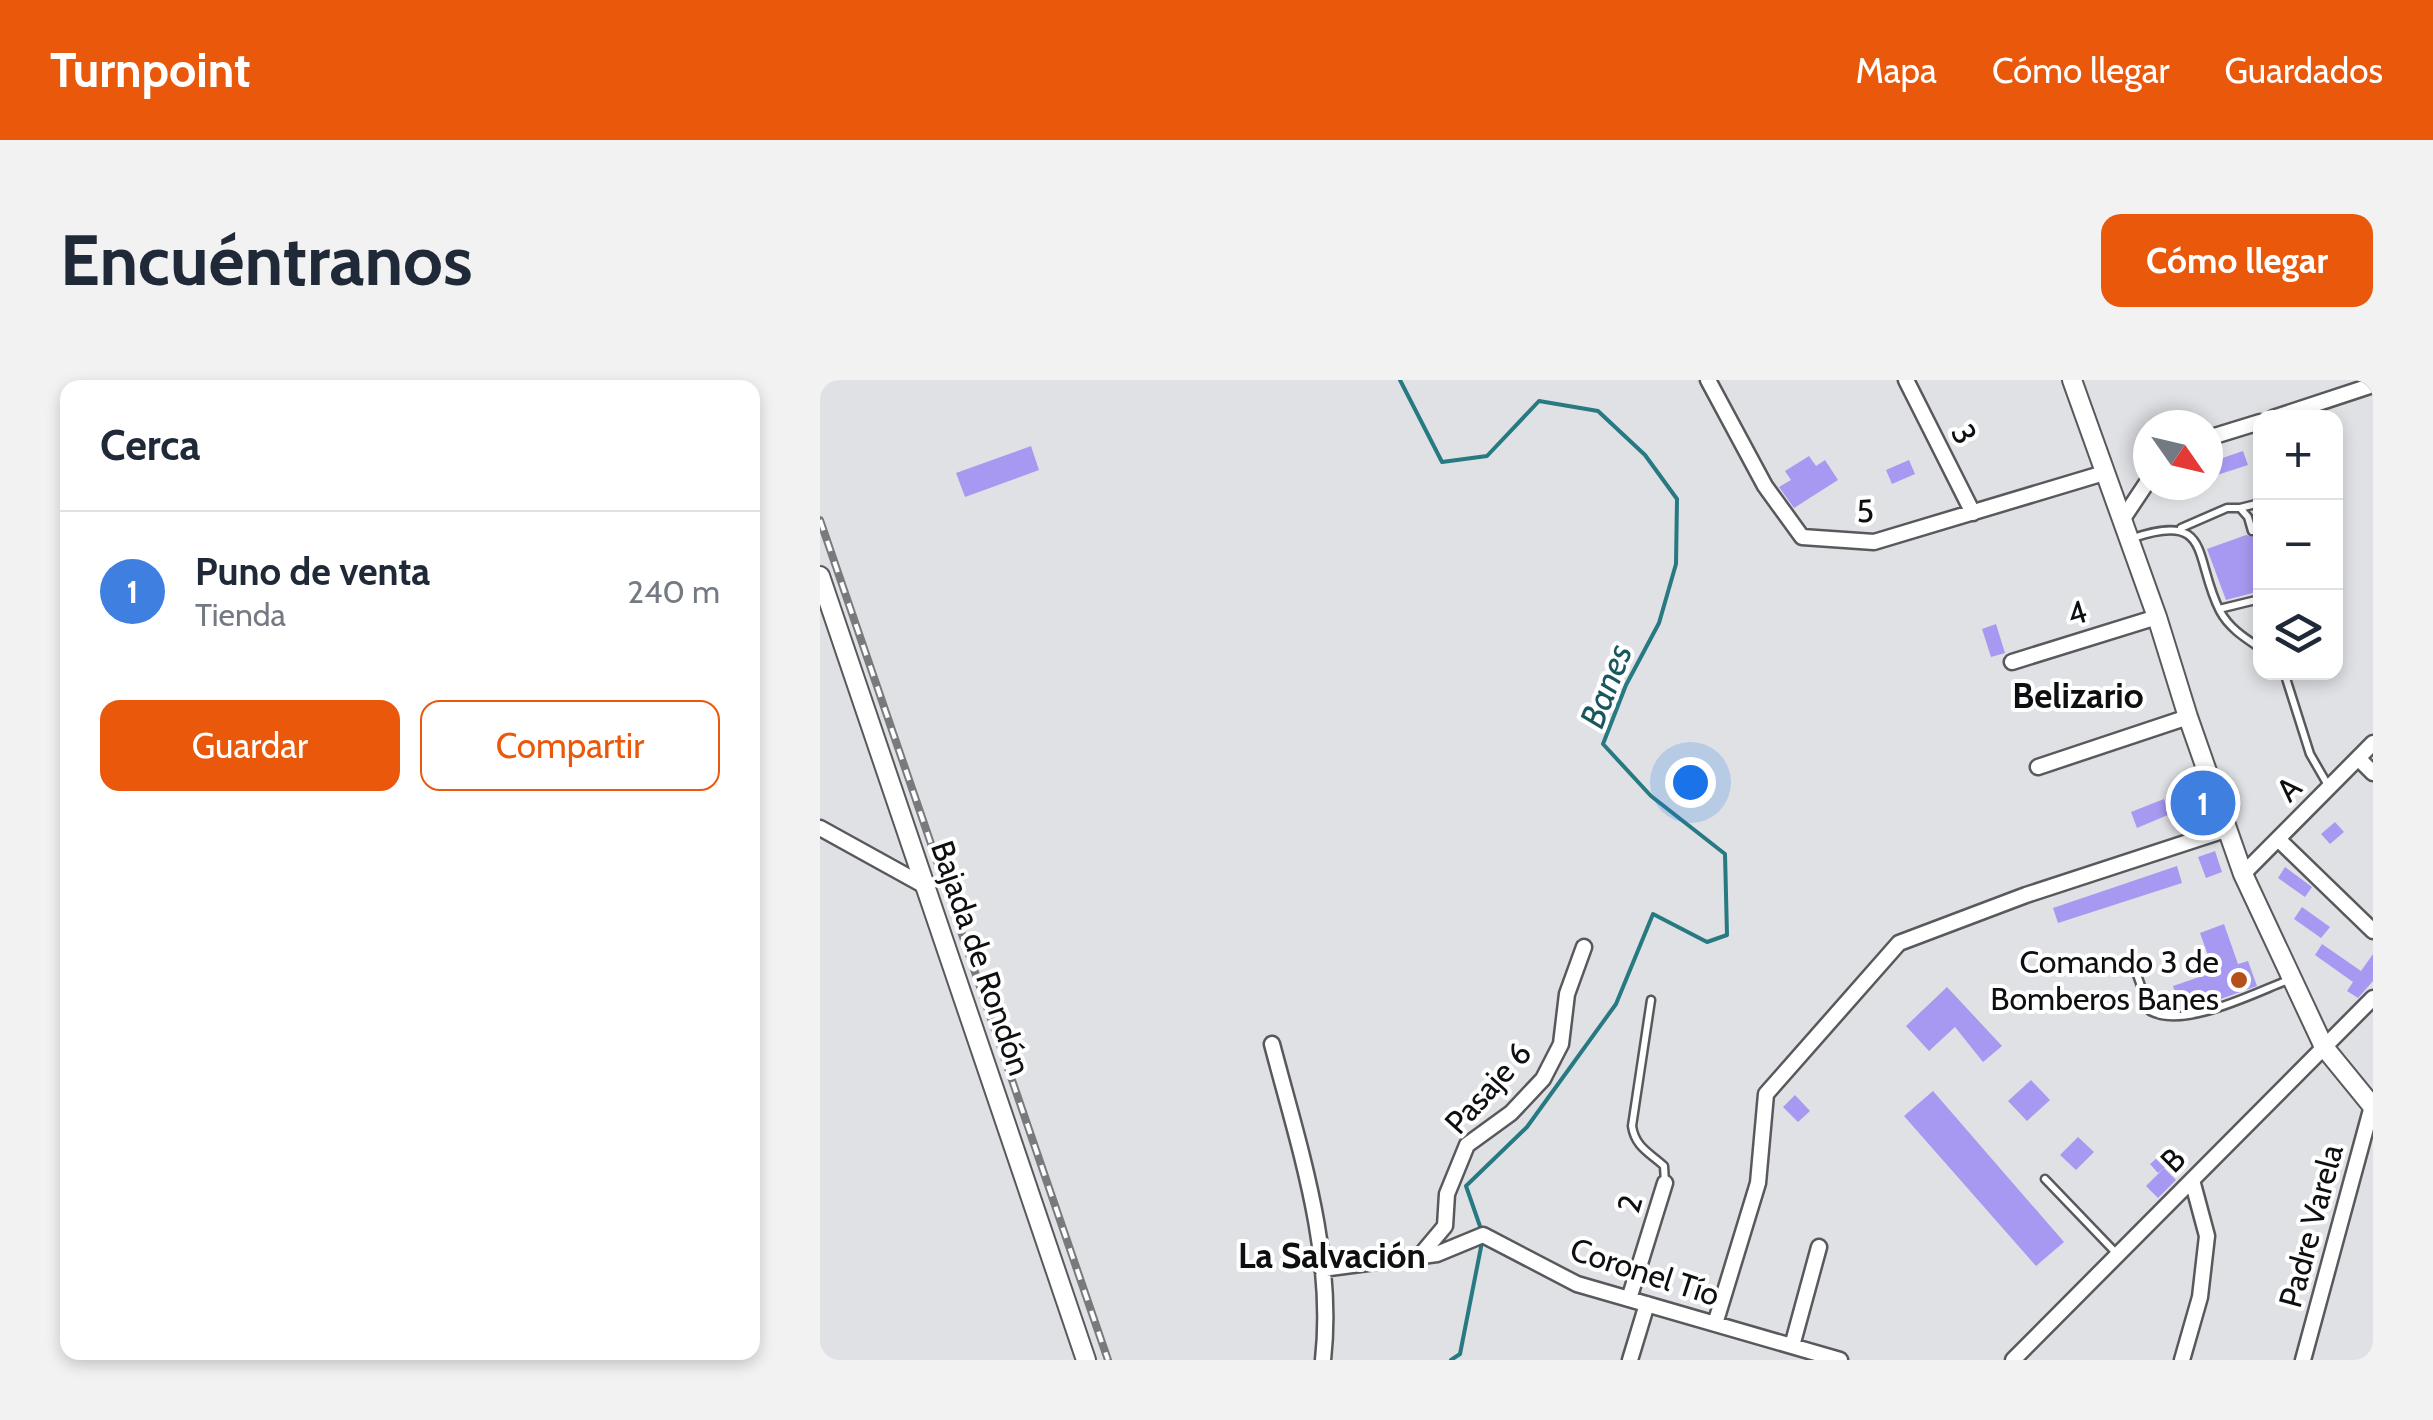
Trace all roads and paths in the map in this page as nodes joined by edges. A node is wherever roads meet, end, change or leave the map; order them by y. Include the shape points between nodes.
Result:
1 (1708, 380) edge
2 (1906, 380) edge
3 (2072, 380) edge
4 (2373, 386) edge
5 (2298, 410) edge
6 (2253, 424) edge
7 (2223, 433) edge
8 (2104, 473) junction
9 (2135, 500) edge
10 (2253, 504) edge
11 (2240, 508) junction
12 (1973, 513) junction
13 (2122, 520) junction
14 (2180, 528) junction
15 (2252, 530) dead end
16 (2129, 539) junction
17 (820, 576) edge
18 (2253, 601) edge
19 (2220, 609) junction
20 (2158, 617) junction
21 (2253, 643) edge
22 (2012, 662) dead end
23 (2287, 680) edge
24 (2290, 680) edge
25 (2288, 684) junction
26 (2188, 718) junction
27 (2373, 743) edge
28 (2358, 758) junction
29 (2038, 767) dead end
30 (2373, 773) edge
31 (2330, 787) junction
32 (820, 828) edge
33 (2228, 830) junction
34 (2278, 839) junction
35 (2243, 874) junction
36 (925, 886) junction
37 (2373, 931) edge
38 (1584, 947) dead end
39 (2131, 958) dead end
40 (2292, 978) junction
41 (2373, 998) edge
42 (1652, 1000) dead end
43 (1272, 1044) dead end
44 (2324, 1047) junction
45 (2372, 1106) edge
46 (2045, 1179) dead end
47 (2192, 1180) junction
48 (1665, 1183) joint
49 (1818, 1247) dead end
50 (2118, 1255) junction
51 (1419, 1257) junction
52 (1322, 1269) junction
53 (1629, 1299) junction
54 (1647, 1304) junction
55 (1715, 1324) junction
56 (1792, 1346) junction
57 (1086, 1360) edge
58 (1323, 1360) edge
59 (1630, 1360) edge
60 (1840, 1360) edge
61 (2014, 1360) edge
62 (2182, 1360) edge
63 (2303, 1360) edge

1 - 12 street, 5 via 1765,486 1802,538 1874,542
2 - 12 street, 3
3 - 8 street
4 - 5 street
6 - 7 street
8 - 12 street, 5
8 - 13 street
9 - 13 street
10 - 11 lane
11 - 14 lane
11 - 15 lane
13 - 16 street
14 - 16 lane
14 - 19 lane via 2194,538
16 - 20 street
17 - 36 street, Bajada de Rondón
18 - 19 lane
19 - 21 lane
20 - 22 street, 4
20 - 26 street
23 - 25 lane
24 - 25 lane
25 - 31 lane via 2310,754
26 - 29 street
26 - 33 street
27 - 28 street, A
28 - 30 street
28 - 31 street, A
31 - 34 street, A
32 - 36 street
33 - 35 street
33 - 55 street via 1899,942 1766,1094 1758,1183
34 - 35 street, A
34 - 37 street
35 - 40 street
36 - 57 street, Bajada de Rondón
38 - 51 street, Pasaje 6 via 1552,1062 1511,1114 1467,1144 1447,1194 1445,1226
39 - 40 lane via 2150,1011 2168,1018
40 - 44 street
41 - 44 street, B
42 - 48 lane via 1632,1126 1641,1148 1664,1166
43 - 52 street via 1314,1208
44 - 45 street
44 - 47 street, B
45 - 63 street, Padre Varela
46 - 50 lane
47 - 50 street, B
47 - 62 street via 2207,1236
48 - 53 street, 2
49 - 56 street
50 - 61 street, B
51 - 52 street, Coronel Tío
51 - 53 street, Coronel Tío via 1483,1235 1577,1284
52 - 58 street via 1328,1318
53 - 54 street, Coronel Tío
54 - 55 street, Coronel Tío
54 - 59 street
55 - 56 street, Coronel Tío
56 - 60 street, Coronel Tío

